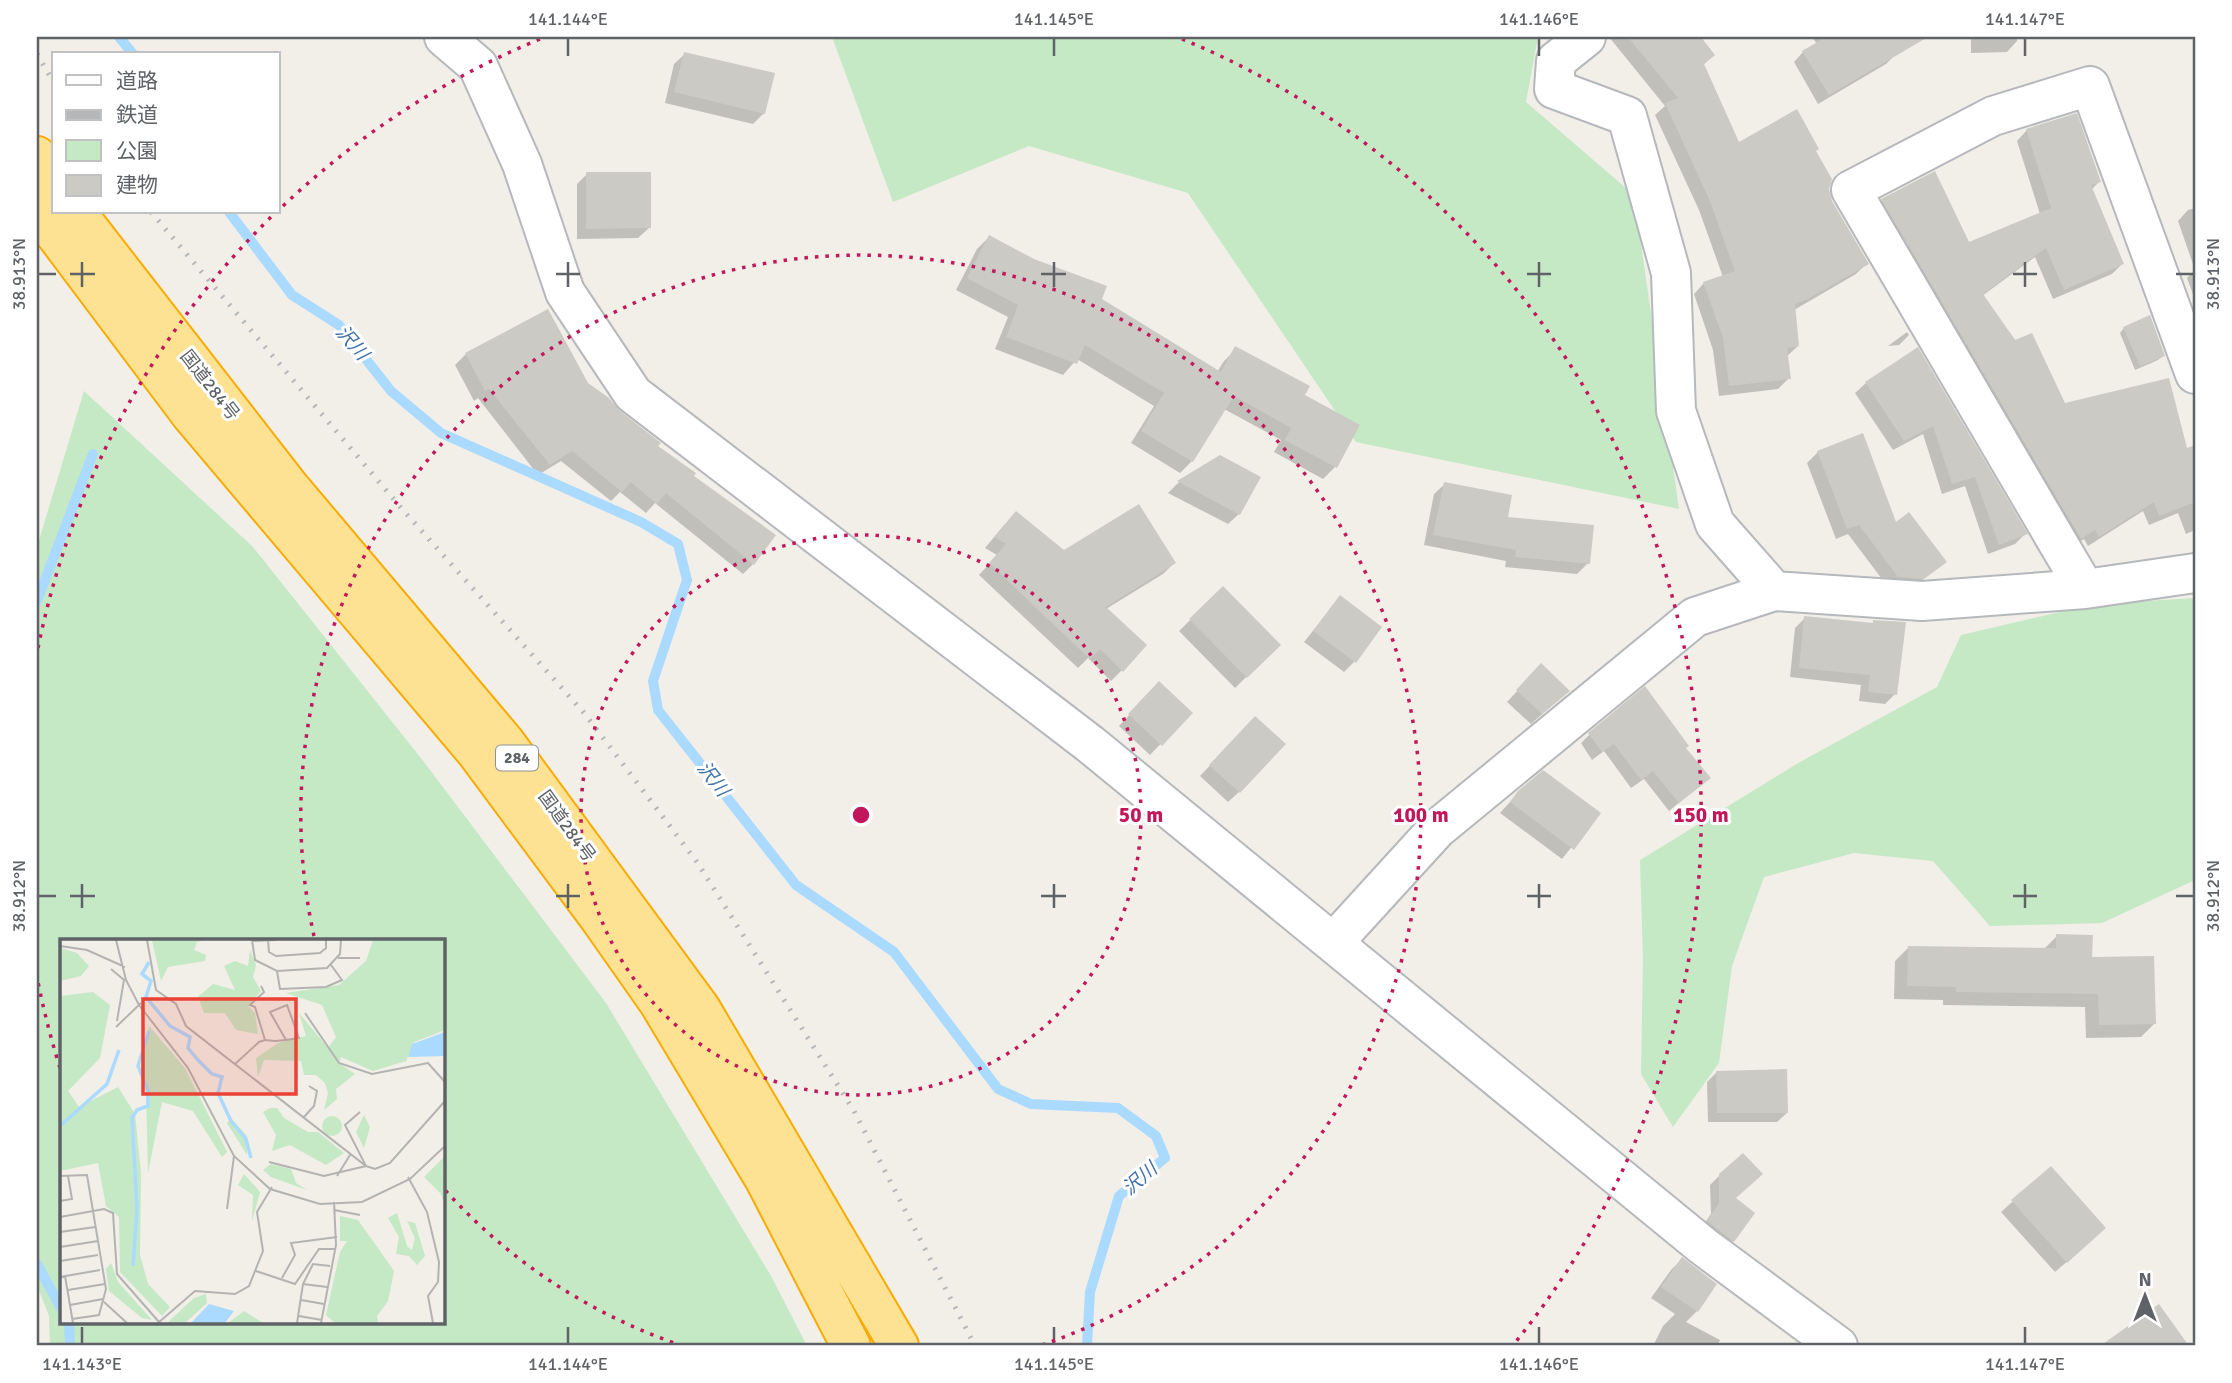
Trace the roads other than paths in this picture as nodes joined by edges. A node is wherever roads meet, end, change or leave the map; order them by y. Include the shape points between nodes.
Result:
1 (444, 37) edge
2 (1586, 37) edge
3 (37, 156) edge
4 (52, 178) edge
5 (37, 210) edge
6 (78, 214) edge
7 (2195, 374) edge
8 (2195, 573) edge
9 (2085, 589) junction
10 (1774, 591) junction
11 (1333, 943) junction
12 (850, 1346) edge
13 (899, 1346) edge
14 (1838, 1346) edge

1 - 11 street via 478,65 522,164 565,292 633,394 1090,744
2 - 10 street via 1556,61 1554,89 1627,117 1671,273 1676,411 1715,524
3 - 4 highway
5 - 12 highway, 国道284号 / 284 via 191,415 476,752 600,919 659,1003 765,1180
6 - 13 highway, 国道284号 / 284 via 288,485 505,742 702,1009
7 - 9 street via 2090,86 1993,117 1852,190
8 - 9 street
9 - 10 street via 1922,601
10 - 11 street via 1695,617 1437,829
11 - 14 street via 1703,1247

